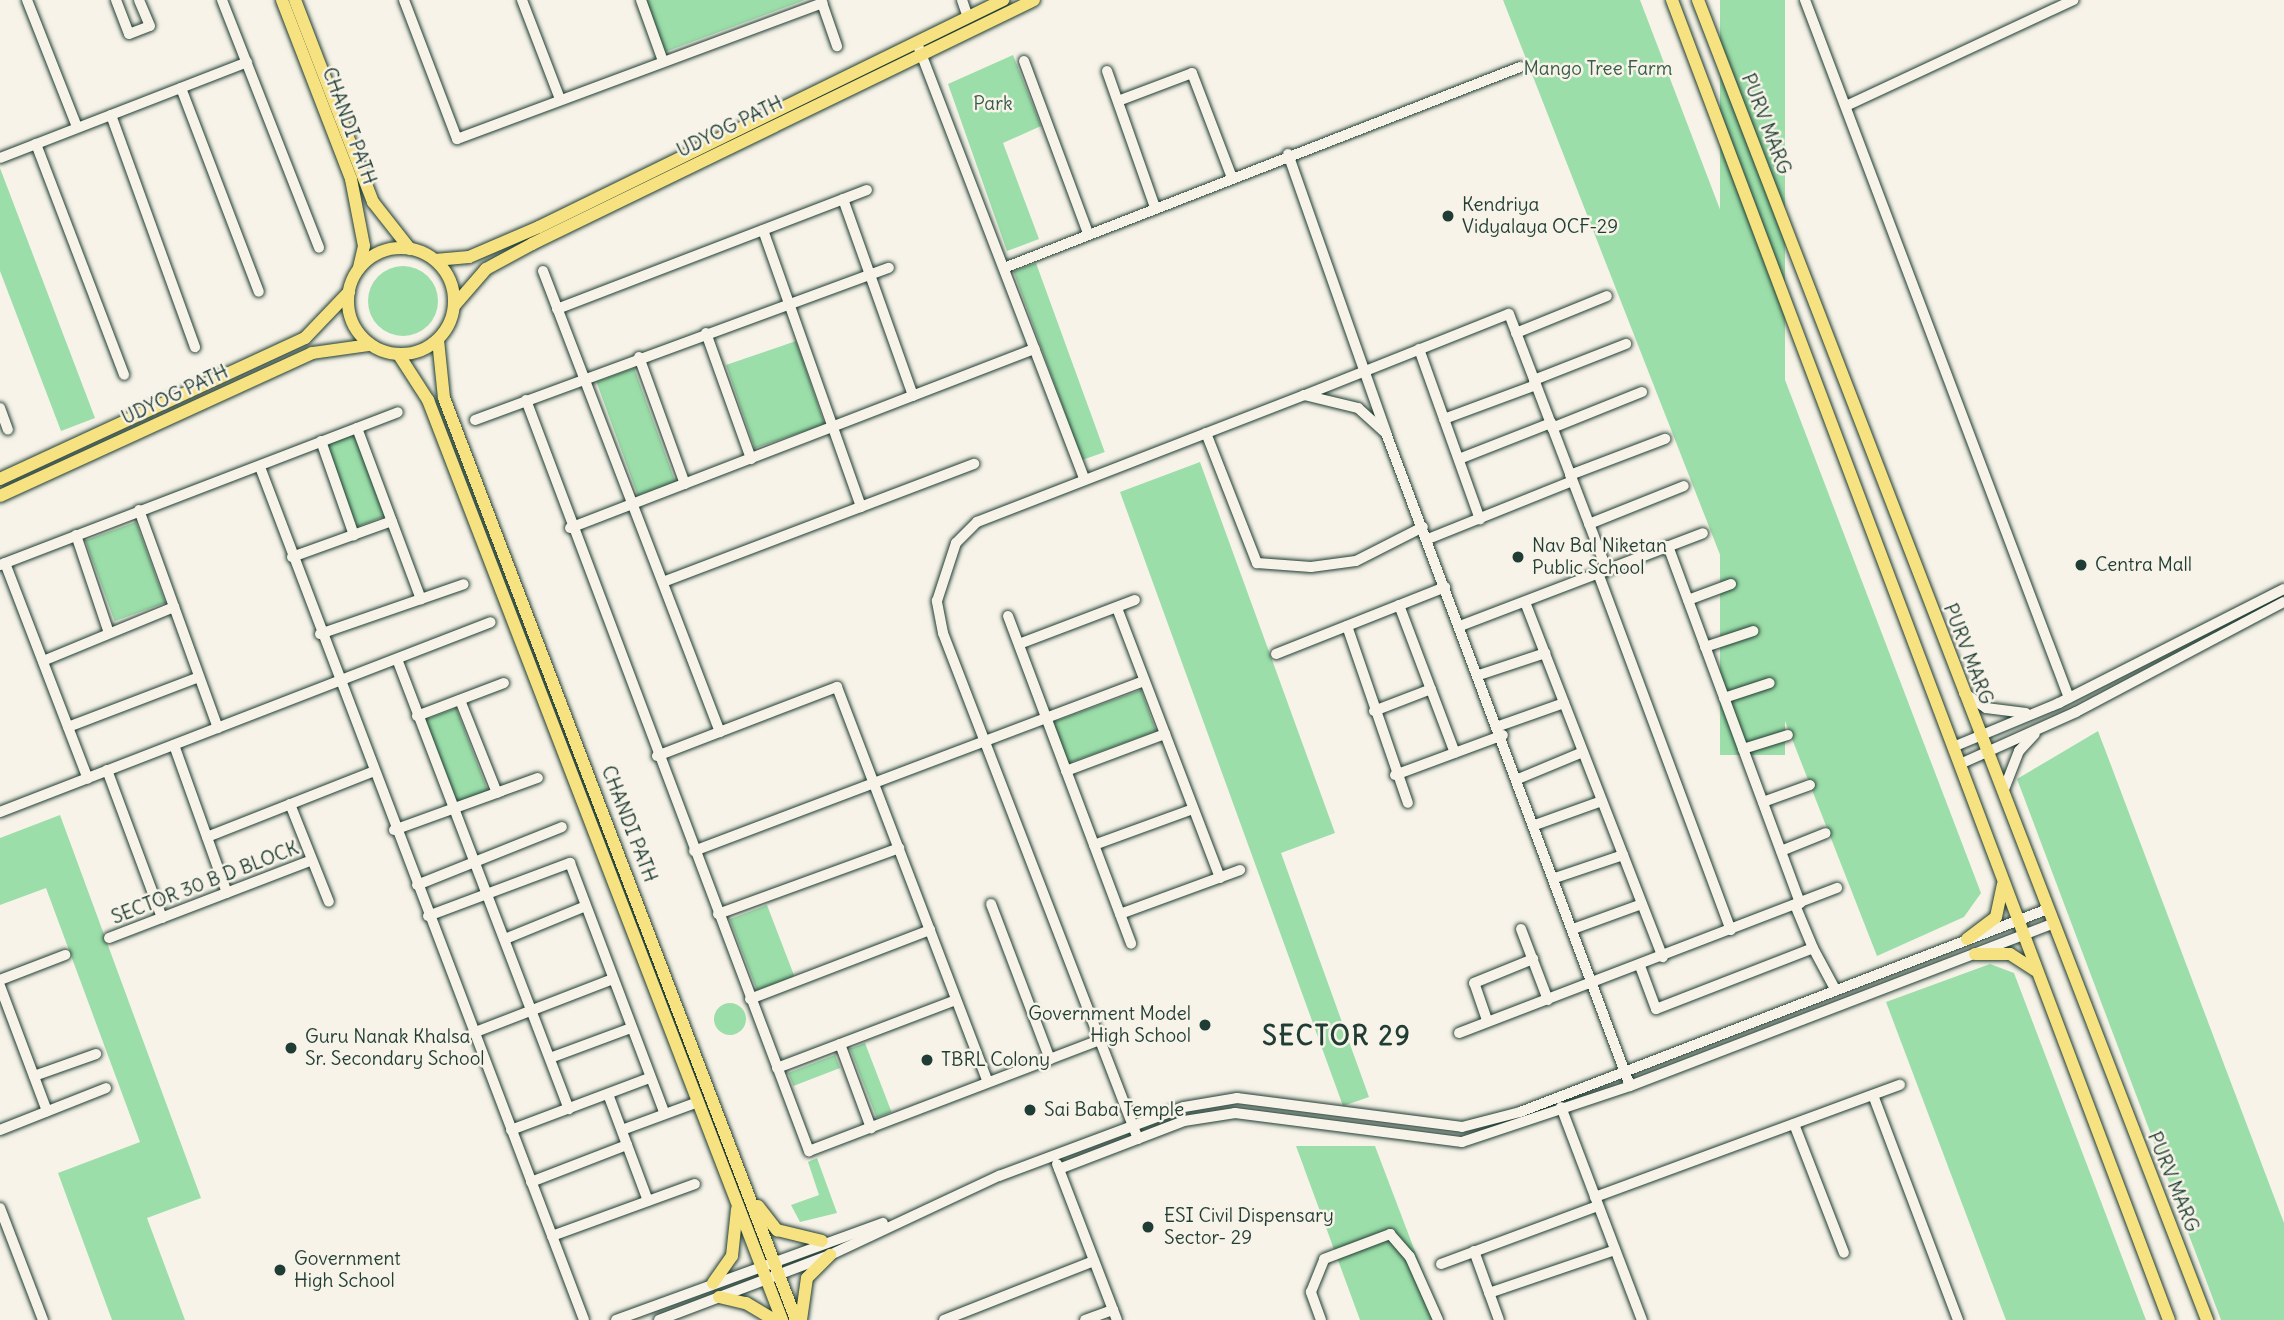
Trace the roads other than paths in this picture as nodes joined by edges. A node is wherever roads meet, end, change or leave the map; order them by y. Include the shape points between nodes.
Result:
1 (27, 0) edge
2 (116, 0) edge
3 (139, 0) edge
4 (222, 0) edge
5 (282, 0) edge
6 (295, 0) edge
7 (404, 0) edge
8 (522, 0) edge
9 (641, 0) edge
10 (962, 0) edge
11 (1003, 0) edge
12 (1034, 0) edge
13 (1672, 0) edge
14 (1698, 0) edge
15 (1805, 0) edge
16 (2073, 0) edge
17 (821, 2) edge
18 (968, 17) junction
19 (917, 43) junction
20 (837, 46) dead end
21 (922, 56) junction
22 (663, 61) junction
23 (1024, 61) dead end
24 (247, 62) junction
25 (1520, 67) dead end
26 (1107, 71) dead end
27 (181, 88) junction
28 (560, 99) junction
29 (1118, 102) junction
30 (1846, 106) junction
31 (111, 115) junction
32 (77, 127) junction
33 (36, 144) junction
34 (1287, 154) junction
35 (0, 159) edge
36 (1232, 178) junction
37 (867, 190) dead end
38 (844, 199) junction
39 (1155, 207) junction
40 (763, 230) junction
41 (1088, 233) junction
42 (319, 248) dead end
43 (410, 249) junction
44 (435, 260) junction
45 (359, 268) junction
46 (889, 268) dead end
47 (1004, 268) junction
48 (543, 271) dead end
49 (870, 274) junction
50 (259, 292) dead end
51 (349, 292) junction
52 (1607, 296) dead end
53 (789, 303) junction
54 (454, 306) junction
55 (557, 309) junction
56 (706, 333) junction
57 (1516, 333) junction
58 (438, 340) junction
59 (1626, 344) dead end
60 (369, 345) junction
61 (195, 347) dead end
62 (1035, 349) junction
63 (1419, 349) junction
64 (399, 355) junction
65 (639, 357) junction
66 (1365, 370) junction
67 (124, 375) dead end
68 (584, 377) junction
69 (1535, 383) junction
70 (1642, 392) dead end
71 (1304, 395) junction
72 (913, 396) junction
73 (526, 400) junction
74 (0, 408) edge
75 (398, 412) dead end
76 (1444, 419) junction
77 (475, 420) dead end
78 (1551, 426) junction
79 (833, 427) junction
80 (357, 428) junction
81 (8, 430) dead end
82 (1206, 433) junction
83 (1386, 433) junction
84 (1665, 439) dead end
85 (321, 441) junction
86 (751, 459) junction
87 (1459, 459) junction
88 (974, 464) dead end
89 (260, 467) junction
90 (1571, 478) junction
91 (0, 479) edge
92 (1085, 480) junction
93 (685, 484) junction
94 (1684, 486) dead end
95 (0, 496) edge
96 (633, 505) junction
97 (861, 507) junction
98 (139, 510) junction
99 (1480, 519) junction
100 (392, 521) junction
101 (1589, 524) junction
102 (1423, 527) junction
103 (570, 528) junction
104 (1703, 533) dead end
105 (76, 535) junction
106 (354, 535) junction
107 (1428, 539) junction
108 (1668, 546) junction
109 (292, 557) junction
110 (2, 564) edge
111 (1602, 572) junction
112 (663, 582) junction
113 (464, 584) dead end
114 (1731, 584) dead end
115 (1446, 586) junction
116 (2284, 589) edge
117 (421, 599) junction
118 (1135, 600) dead end
119 (1688, 600) junction
120 (1525, 602) junction
121 (2284, 602) edge
122 (1399, 605) junction
123 (174, 607) junction
124 (1116, 608) junction
125 (1008, 615) dead end
126 (491, 622) dead end
127 (1347, 626) junction
128 (1460, 626) junction
129 (1753, 631) dead end
130 (109, 634) junction
131 (320, 635) junction
132 (1019, 644) junction
133 (1705, 647) junction
134 (1545, 653) junction
135 (1276, 654) dead end
136 (397, 659) junction
137 (43, 661) junction
138 (1479, 675) junction
139 (199, 677) junction
140 (1144, 681) junction
141 (337, 682) junction
142 (504, 683) dead end
143 (1770, 683) dead end
144 (1431, 689) junction
145 (1962, 691) junction
146 (1724, 698) junction
147 (2069, 698) junction
148 (460, 700) junction
149 (1564, 703) junction
150 (1374, 710) junction
151 (2035, 713) junction
152 (417, 716) junction
153 (1046, 718) junction
154 (68, 727) junction
155 (218, 728) junction
156 (2040, 730) junction
157 (1501, 731) junction
158 (720, 732) junction
159 (1165, 734) junction
160 (1788, 735) dead end
161 (1979, 736) junction
162 (985, 742) junction
163 (174, 745) junction
164 (1953, 747) junction
165 (1743, 749) junction
166 (1583, 752) junction
167 (1455, 753) junction
168 (1986, 754) junction
169 (657, 756) junction
170 (1960, 764) junction
171 (107, 771) junction
172 (1066, 771) junction
173 (372, 772) junction
174 (1395, 775) junction
175 (538, 778) dead end
176 (88, 779) junction
177 (1518, 779) junction
178 (874, 783) junction
179 (1810, 785) dead end
180 (497, 793) junction
181 (2002, 796) junction
182 (1602, 802) junction
183 (1763, 802) junction
184 (1408, 803) dead end
185 (290, 804) junction
186 (1, 808) edge
187 (453, 809) junction
188 (1193, 809) junction
189 (1535, 825) junction
190 (562, 827) dead end
191 (394, 830) junction
192 (1826, 833) dead end
193 (207, 837) junction
194 (1094, 845) junction
195 (899, 848) junction
196 (694, 851) junction
197 (1780, 851) junction
198 (1623, 855) junction
199 (313, 860) junction
200 (475, 862) junction
201 (1240, 870) dead end
202 (2002, 876) junction
203 (1220, 878) junction
204 (1555, 878) junction
205 (417, 885) junction
206 (1837, 888) dead end
207 (227, 893) junction
208 (488, 894) junction
209 (329, 902) dead end
210 (991, 904) dead end
211 (1642, 904) junction
212 (1797, 904) junction
213 (586, 906) junction
214 (2045, 910) junction
215 (718, 914) junction
216 (1120, 914) junction
217 (428, 916) junction
218 (162, 918) junction
219 (2019, 920) junction
220 (2050, 925) junction
221 (1521, 929) dead end
222 (1573, 929) junction
223 (930, 930) junction
224 (1731, 930) junction
225 (2024, 935) junction
226 (110, 938) dead end
227 (505, 939) junction
228 (1967, 939) junction
229 (1131, 944) dead end
230 (1813, 948) junction
231 (1975, 954) junction
232 (65, 955) dead end
233 (1663, 957) junction
234 (1533, 959) junction
235 (1640, 966) junction
236 (2040, 976) junction
237 (613, 979) junction
238 (0, 980) edge
239 (1593, 983) junction
240 (0, 986) edge
241 (1835, 989) junction
242 (750, 999) junction
243 (956, 1000) junction
244 (1548, 1000) junction
245 (532, 1011) junction
246 (1487, 1020) junction
247 (631, 1028) junction
248 (473, 1033) junction
249 (1458, 1033) dead end
250 (1100, 1040) junction
251 (841, 1044) junction
252 (96, 1054) dead end
253 (550, 1058) junction
254 (1049, 1059) junction
255 (777, 1068) junction
256 (1625, 1071) junction
257 (34, 1076) junction
258 (649, 1078) junction
259 (988, 1082) junction
260 (1900, 1085) dead end
261 (1630, 1086) junction
262 (106, 1088) dead end
263 (608, 1094) junction
264 (1873, 1095) junction
265 (1557, 1098) junction
266 (698, 1102) junction
267 (569, 1109) junction
268 (1563, 1110) junction
269 (47, 1111) junction
270 (664, 1114) junction
271 (1794, 1124) junction
272 (1133, 1126) junction
273 (871, 1128) junction
274 (0, 1130) edge
275 (511, 1130) junction
276 (622, 1130) junction
277 (1138, 1139) junction
278 (627, 1145) junction
279 (1054, 1155) junction
280 (1059, 1168) junction
281 (531, 1182) junction
282 (695, 1184) dead end
283 (750, 1195) junction
284 (648, 1201) junction
285 (737, 1202) junction
286 (1596, 1202) junction
287 (0, 1208) edge
288 (914, 1213) junction
289 (552, 1236) junction
290 (822, 1241) junction
291 (1615, 1250) junction
292 (1474, 1251) junction
293 (1844, 1253) dead end
294 (830, 1255) junction
295 (1094, 1261) junction
296 (767, 1263) junction
297 (1441, 1264) dead end
298 (773, 1277) junction
299 (713, 1283) junction
300 (1489, 1293) junction
301 (719, 1297) junction
302 (1115, 1315) edge
303 (43, 1320) edge
304 (584, 1320) edge
305 (616, 1320) edge
306 (659, 1320) edge
307 (774, 1320) edge
308 (782, 1320) edge
309 (798, 1320) edge
310 (944, 1320) edge
311 (1086, 1320) edge
312 (1321, 1320) edge
313 (1438, 1320) edge
314 (1499, 1320) edge
315 (1642, 1320) edge
316 (1958, 1320) edge
317 (2169, 1320) edge
318 (2207, 1320) edge

1 - 32 street
2 - 3 street via 129,34 149,26
4 - 24 street
5 - 45 main road, CHANDI PATH via 351,179 364,246
6 - 43 main road, CHANDI PATH via 373,202
7 - 28 street via 457,139
8 - 28 street
9 - 22 street
10 - 18 street
11 - 18 main road, UDYOG PATH
12 - 21 main road, UDYOG PATH
13 - 164 main road
14 - 145 main road, PURV MARG
15 - 30 street
16 - 30 street
17 - 20 street
17 - 22 street
18 - 19 main road, UDYOG PATH
19 - 21 street
19 - 44 main road, UDYOG PATH via 538,226 469,257
21 - 47 street
21 - 54 main road, UDYOG PATH via 532,244 486,269
22 - 28 street
23 - 41 street
24 - 27 street
24 - 42 street
25 - 34 street
26 - 29 street
27 - 31 street
27 - 50 street
29 - 36 street via 1192,74
29 - 39 street
30 - 147 street
31 - 32 street
31 - 61 street
32 - 33 street
33 - 35 street
33 - 67 street
34 - 36 street
34 - 66 street
36 - 39 street
37 - 38 street
38 - 40 street
38 - 49 street
39 - 41 street
40 - 53 street
40 - 55 street
41 - 47 street
43 - 44 main road
43 - 45 main road via 389,249
44 - 54 main road via 453,288
45 - 51 main road
46 - 49 street
47 - 62 street
48 - 55 street
49 - 53 street
49 - 72 street
51 - 60 main road via 349,314
51 - 91 main road, UDYOG PATH via 305,338
52 - 57 street
53 - 56 street
53 - 79 street
54 - 58 main road
55 - 68 street
56 - 65 street
56 - 86 street
57 - 63 street via 1509,314
57 - 69 street
58 - 64 main road
58 - 283 main road, CHANDI PATH via 444,398
59 - 69 street
60 - 64 main road
60 - 95 main road, UDYOG PATH via 312,353
62 - 72 street
62 - 92 street
63 - 66 street
63 - 76 street
64 - 266 main road, CHANDI PATH via 428,400
65 - 68 street
65 - 93 street
66 - 71 street
66 - 83 street
68 - 73 street
68 - 96 street
69 - 76 street
69 - 78 street
70 - 78 street
71 - 82 street
71 - 83 street via 1358,408
72 - 79 street
73 - 77 street
73 - 103 street
74 - 81 street
75 - 80 street
76 - 87 street
78 - 87 street
78 - 90 street
79 - 86 street
79 - 97 street
80 - 85 street
80 - 100 street
82 - 92 street
82 - 102 street via 1257,563 1297,568 1356,561
83 - 102 street
84 - 90 street
85 - 89 street
85 - 106 street
86 - 93 street
87 - 99 street
88 - 97 street
89 - 98 street
89 - 109 street
90 - 99 street
90 - 101 street
92 - 162 street via 977,522 945,568 937,601 943,633
93 - 96 street
94 - 101 street
96 - 103 street
96 - 112 street
97 - 112 street
98 - 105 street
98 - 123 street
99 - 107 street
100 - 106 street
100 - 117 street
101 - 111 street
102 - 107 street
103 - 169 street
104 - 108 street
105 - 110 street
105 - 130 street
106 - 109 street
107 - 115 street
108 - 111 street
108 - 119 street
109 - 131 street
110 - 137 street
111 - 120 street
111 - 224 street
112 - 158 street
113 - 117 street
114 - 119 street
115 - 122 street
115 - 128 street
116 - 147 street
117 - 131 street
118 - 124 street
119 - 133 street
120 - 128 street
120 - 134 street
121 - 156 street
122 - 127 street
122 - 144 street
123 - 130 street
123 - 139 street
124 - 132 street
124 - 140 street
125 - 132 street
126 - 136 street
127 - 135 street
127 - 150 street
128 - 138 street
129 - 133 street
130 - 137 street
131 - 141 street
132 - 153 street
133 - 146 street
134 - 138 street
134 - 149 street
136 - 141 street
136 - 152 street
137 - 154 street
138 - 157 street
139 - 154 street
139 - 155 street
140 - 153 street
140 - 159 street
141 - 155 street
141 - 173 street
142 - 148 street
143 - 146 street
144 - 150 street
144 - 167 street
145 - 151 street via 2003,714
145 - 161 main road, PURV MARG
146 - 165 street
147 - 151 street
148 - 152 street
148 - 180 street
149 - 157 street
149 - 166 street
150 - 174 street
151 - 161 street
152 - 187 street
153 - 162 street
153 - 172 street
154 - 176 street
155 - 163 street
156 - 168 street
156 - 181 street via 2019,751
157 - 167 street
157 - 177 street
158 - 169 street
158 - 178 street via 837,687
159 - 172 street
159 - 188 street
160 - 165 street
161 - 164 street
161 - 168 main road, PURV MARG
162 - 178 street
162 - 250 street
163 - 171 street
163 - 193 street
164 - 170 main road
165 - 183 street
166 - 177 street
166 - 182 street
167 - 174 street
168 - 170 street
168 - 181 main road, PURV MARG
169 - 196 street
170 - 202 main road
171 - 176 street
171 - 218 street
172 - 194 street
173 - 185 street
173 - 191 street
174 - 184 street
175 - 180 street
176 - 186 street
177 - 189 street
178 - 195 street
178 - 196 street
179 - 183 street
180 - 187 street
181 - 214 main road, PURV MARG
182 - 189 street
182 - 198 street
183 - 197 street
185 - 193 street
185 - 199 street
187 - 191 street
187 - 200 street
188 - 194 street
188 - 203 street
189 - 204 street
190 - 200 street
191 - 205 street
192 - 197 street
193 - 207 street
194 - 216 street
195 - 215 street
195 - 223 street
196 - 215 street
197 - 212 street
198 - 204 street
198 - 211 street
199 - 207 street, SECTOR 30 B D BLOCK
199 - 209 street
200 - 205 street
200 - 208 street
201 - 203 street
202 - 219 main road
202 - 228 main road via 1996,916
203 - 216 street
204 - 222 street
205 - 217 street
206 - 212 street
207 - 218 street, SECTOR 30 B D BLOCK
208 - 213 street via 570,863
208 - 217 street
208 - 227 street
210 - 254 street
211 - 222 street
211 - 233 street
212 - 224 street
212 - 230 street
213 - 227 street
213 - 237 street
214 - 219 street
214 - 220 main road, PURV MARG
215 - 242 street
216 - 229 street
217 - 248 street
218 - 226 street, SECTOR 30 B D BLOCK
219 - 225 main road
219 - 228 street
220 - 225 street
220 - 318 main road, PURV MARG
221 - 234 street
222 - 239 street
223 - 242 street
223 - 243 street
224 - 233 street
225 - 231 street
225 - 236 main road
227 - 245 street
228 - 241 street
230 - 235 street via 1656,1009
230 - 241 street
231 - 236 main road via 2010,954
231 - 261 street
232 - 238 street
233 - 235 street
234 - 244 street
234 - 246 street via 1475,984
235 - 239 street
236 - 317 main road
237 - 245 street
237 - 247 street
239 - 244 street
239 - 256 street
240 - 257 street
241 - 256 street
242 - 255 street
243 - 251 street
243 - 259 street
244 - 246 street
245 - 248 street
245 - 253 street
246 - 249 street
247 - 253 street
247 - 258 street
248 - 275 street
250 - 254 street
250 - 272 street
251 - 255 street
251 - 273 street
252 - 257 street
253 - 267 street
254 - 259 street
255 - 273 street via 809,1151
256 - 261 street
256 - 265 street
257 - 269 street
258 - 263 street
258 - 270 street
259 - 273 street
260 - 264 street
261 - 268 street
262 - 269 street
263 - 267 street
263 - 276 street
264 - 271 street
264 - 316 street
265 - 268 street
265 - 272 street via 1462,1127 1237,1098 1184,1107
266 - 270 street
266 - 285 main road, CHANDI PATH
267 - 275 street
268 - 277 street via 1462,1142 1235,1113 1184,1121
268 - 286 street
269 - 274 street
270 - 276 street
271 - 286 street
271 - 293 street
272 - 277 street
272 - 279 street
275 - 281 street
276 - 278 street
277 - 280 street
278 - 281 street
278 - 284 street
279 - 280 street
279 - 288 street
280 - 295 street
281 - 289 street
282 - 284 street
283 - 290 main road via 777,1230
283 - 296 main road, CHANDI PATH
284 - 289 street
285 - 296 main road, CHANDI PATH
285 - 299 main road via 732,1256
286 - 291 street
286 - 292 street
287 - 303 street
288 - 290 street
288 - 294 street
289 - 304 street
290 - 296 street
291 - 300 street
291 - 315 street
292 - 297 street
292 - 300 street
294 - 298 street
294 - 309 main road via 807,1278
295 - 302 street
295 - 310 street
296 - 298 main road, CHANDI PATH
296 - 299 street
298 - 301 street
298 - 308 main road, CHANDI PATH
298 - 309 main road, CHANDI PATH
299 - 305 street
300 - 314 street
301 - 306 street
301 - 307 main road via 747,1303
302 - 311 street
312 - 313 street via 1311,1292 1324,1259 1390,1234 1410,1257

